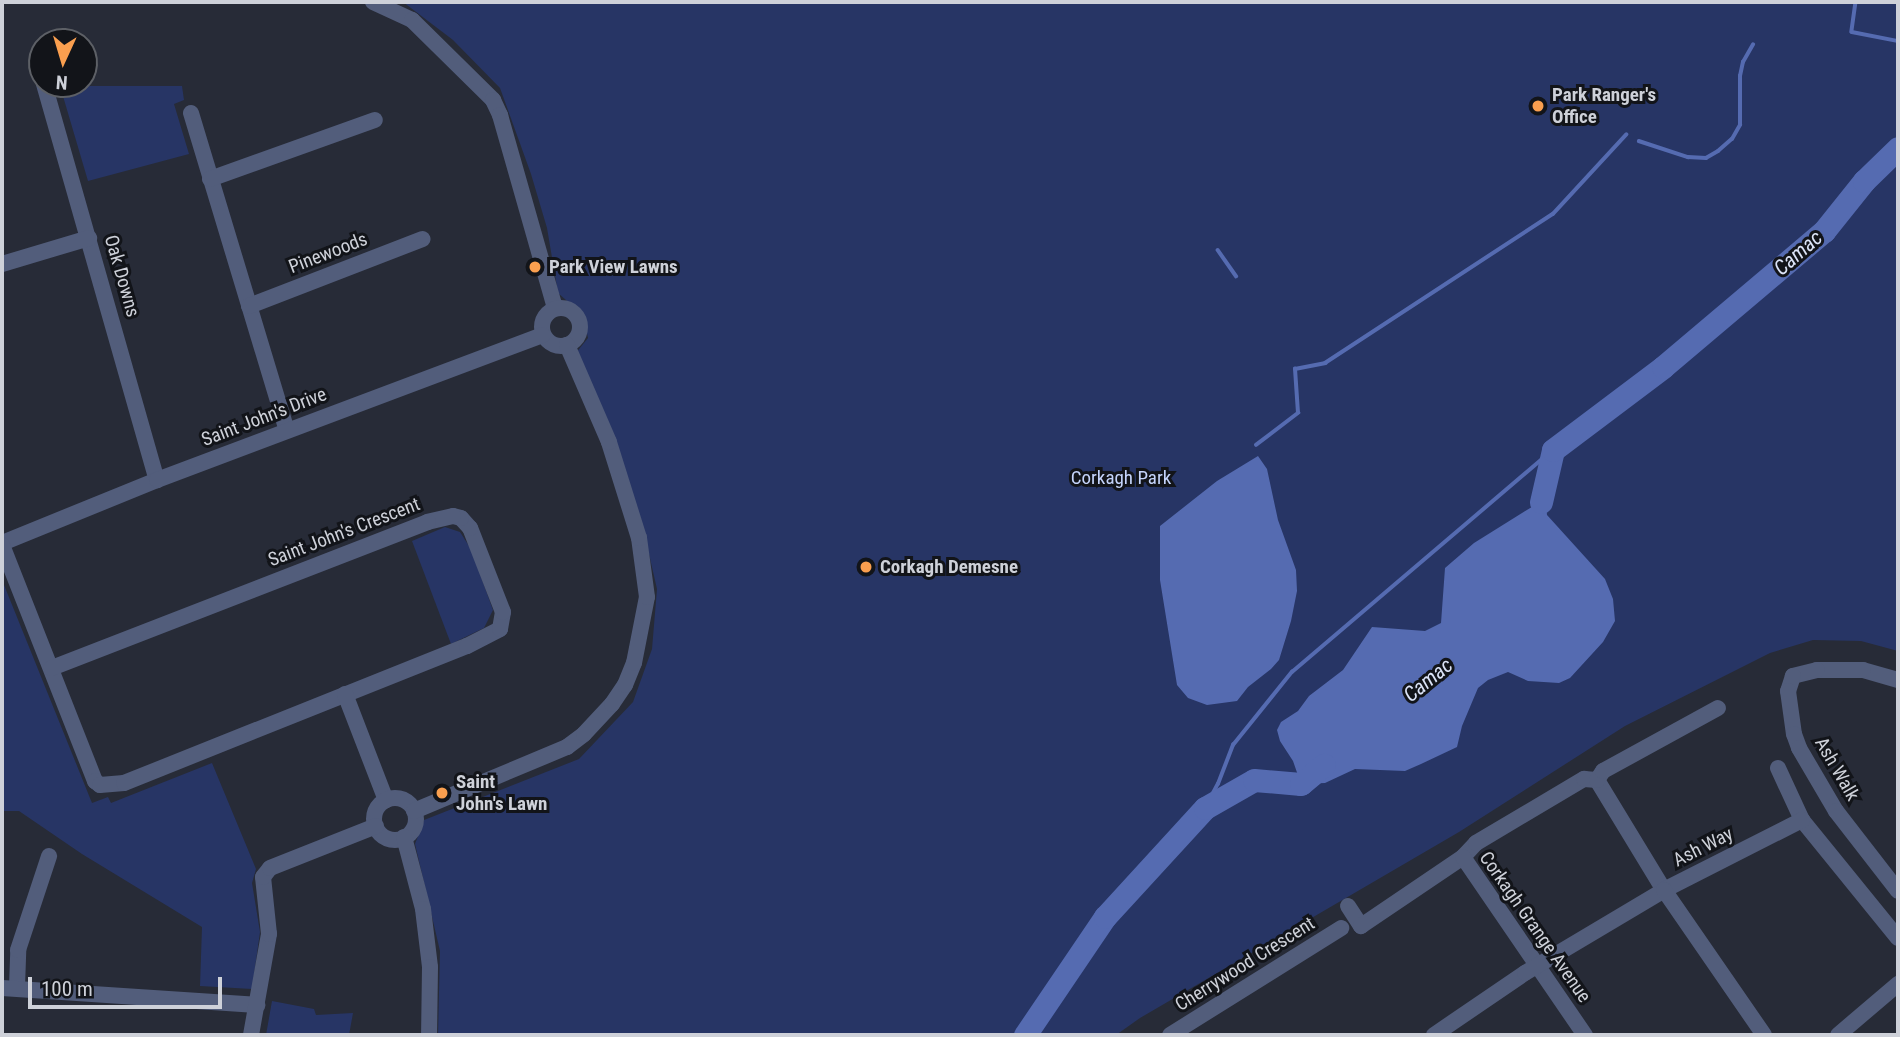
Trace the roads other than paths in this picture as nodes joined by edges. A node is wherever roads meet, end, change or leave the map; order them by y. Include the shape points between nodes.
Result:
1 (373, 2) edge
2 (48, 98) edge
3 (191, 113) dead end
4 (375, 120) dead end
5 (210, 179) junction
6 (89, 238) junction
7 (423, 239) dead end
8 (2, 264) edge
9 (249, 306) junction
10 (555, 308) junction
11 (543, 335) junction
12 (567, 345) junction
13 (287, 430) junction
14 (157, 480) junction
15 (2, 544) edge
16 (51, 668) junction
17 (1898, 680) edge
18 (345, 694) junction
19 (1718, 708) dead end
20 (1778, 768) dead end
21 (1597, 780) junction
22 (386, 800) junction
23 (414, 811) junction
24 (1802, 820) junction
25 (376, 826) junction
26 (404, 837) junction
27 (49, 856) dead end
28 (1463, 857) junction
29 (1664, 890) junction
30 (1898, 891) edge
31 (1348, 906) dead end
32 (1341, 928) dead end
33 (1898, 938) edge
34 (1536, 967) junction
35 (1898, 984) edge
36 (9, 988) edge
37 (257, 1005) junction
38 (250, 1035) edge
39 (429, 1035) edge
40 (1170, 1035) edge
41 (1434, 1035) edge
42 (1585, 1035) edge
43 (1764, 1035) edge
44 (1838, 1035) edge

1 - 10 street via 412,19 493,100
2 - 6 street, Oak Downs
3 - 5 street
4 - 5 street
5 - 9 street
6 - 8 street
6 - 14 street, Oak Downs
7 - 9 street, Pinewoods
9 - 13 street
10 - 11 street via 544,316
10 - 12 street via 568,308 578,317 580,330
11 - 12 street via 556,346
11 - 13 street, Saint John's Drive
12 - 23 street via 609,443 639,538 647,597 634,663 612,704 567,747
13 - 14 street, Saint John's Drive
14 - 15 street, Saint John's Drive
15 - 16 street, Saint John's Crescent
16 - 18 street, Saint John's Crescent via 100,785 124,783
16 - 18 street, Saint John's Crescent via 428,522 461,518 470,528 503,612 500,629
17 - 30 street, Ash Walk via 1863,670 1816,670 1793,676 1788,691 1799,748 1836,811
18 - 22 street
19 - 21 street via 1604,771
20 - 24 street
21 - 28 street via 1584,779 1476,843
21 - 29 street, Ash Way
22 - 23 street via 405,801
22 - 25 street via 375,814
23 - 26 street via 415,823
24 - 29 street, Ash Way
24 - 33 street
25 - 26 street via 391,839
25 - 37 street via 270,868 263,877 270,934
26 - 39 street via 425,920
27 - 36 street
28 - 31 street, Corkagh Grange Avenue via 1361,926
28 - 34 street, Corkagh Grange Avenue
29 - 34 street
29 - 43 street
32 - 40 street, Cherrywood Crescent
34 - 41 street
34 - 42 street, Corkagh Grange Avenue
35 - 44 street
36 - 37 street
37 - 38 street

